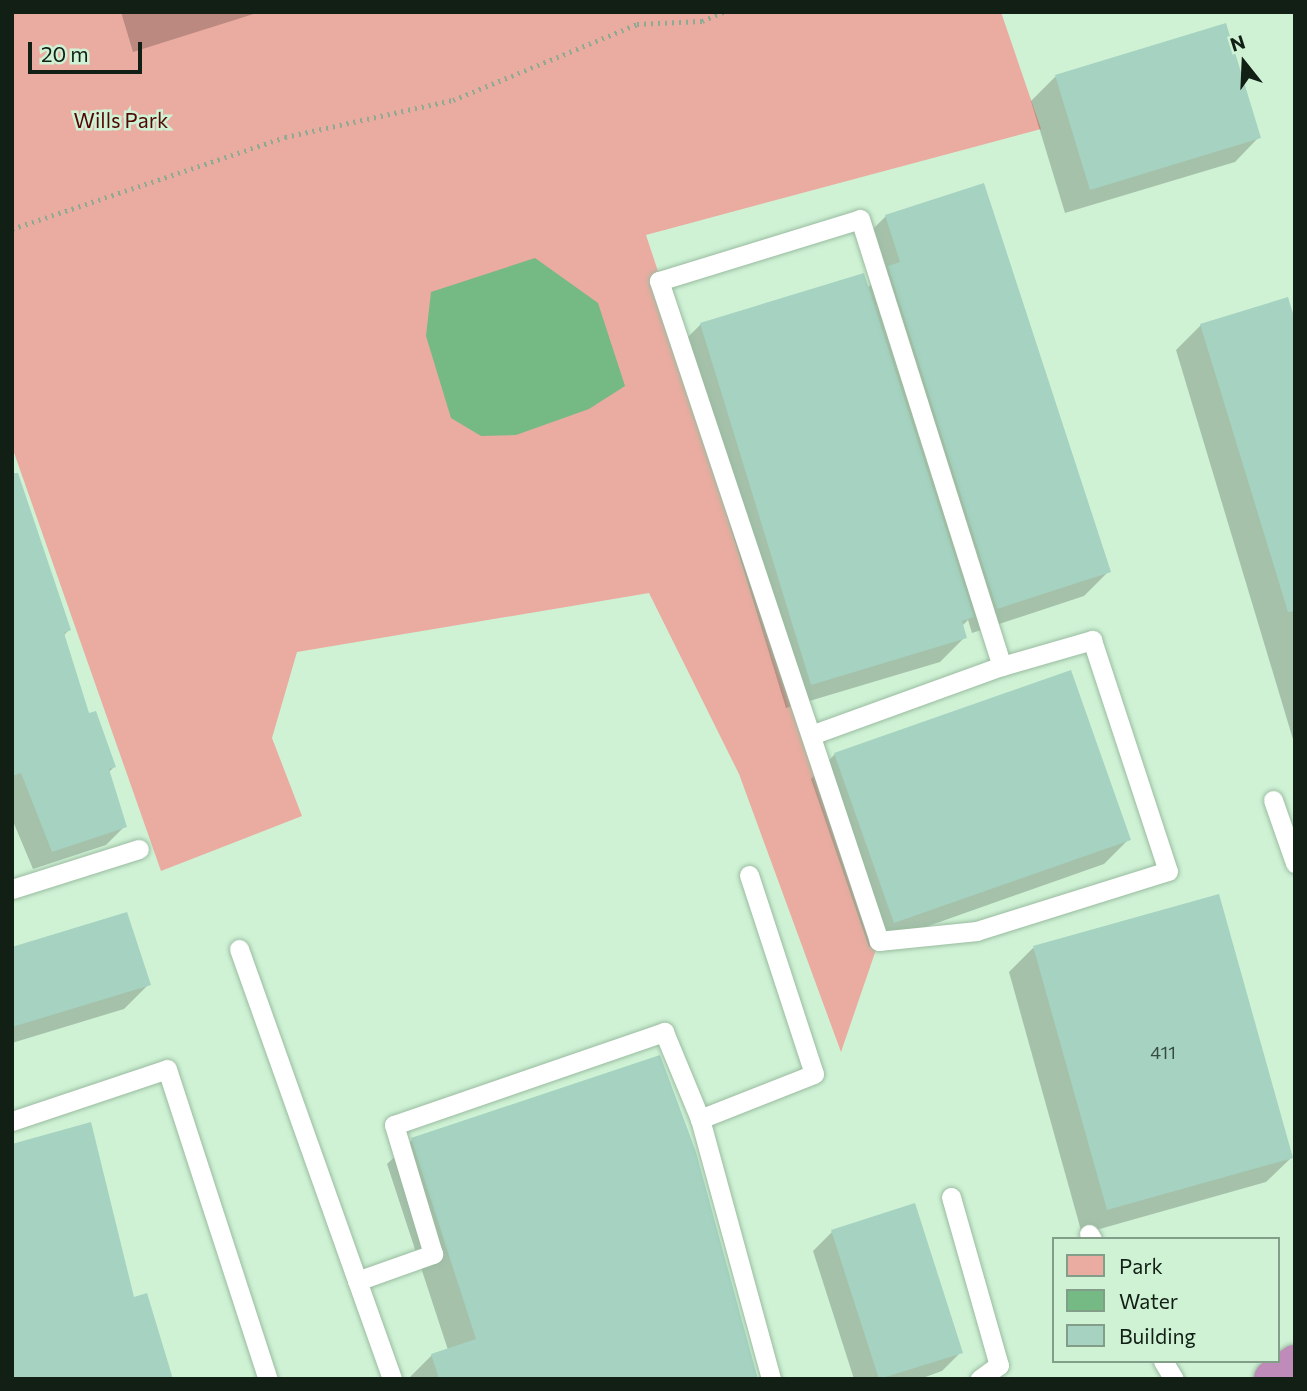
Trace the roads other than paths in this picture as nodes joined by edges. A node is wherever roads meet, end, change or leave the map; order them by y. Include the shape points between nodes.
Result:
1 (1002, 666) junction
2 (811, 736) junction
3 (1273, 800) dead end
4 (139, 849) dead end
5 (1295, 863) edge
6 (750, 875) dead end
7 (12, 889) edge
8 (239, 949) dead end
9 (700, 1119) junction
10 (12, 1121) edge
11 (951, 1197) dead end
12 (357, 1280) junction
13 (1165, 1363) edge
14 (1295, 1364) edge
15 (268, 1379) edge
16 (392, 1379) edge
17 (771, 1379) edge
18 (980, 1379) edge
19 (1174, 1379) edge
20 (1273, 1379) edge

1 - 2 lane
1 - 2 lane via 1092,640 1168,871 977,931 879,941
1 - 2 lane via 860,219 659,281
3 - 5 lane
4 - 7 lane
6 - 9 lane via 814,1074
8 - 12 lane
9 - 12 lane via 664,1032 394,1125 433,1254
9 - 17 lane
10 - 15 lane via 167,1069
11 - 18 lane via 999,1365
12 - 16 lane
13 - 19 lane
14 - 20 highway

